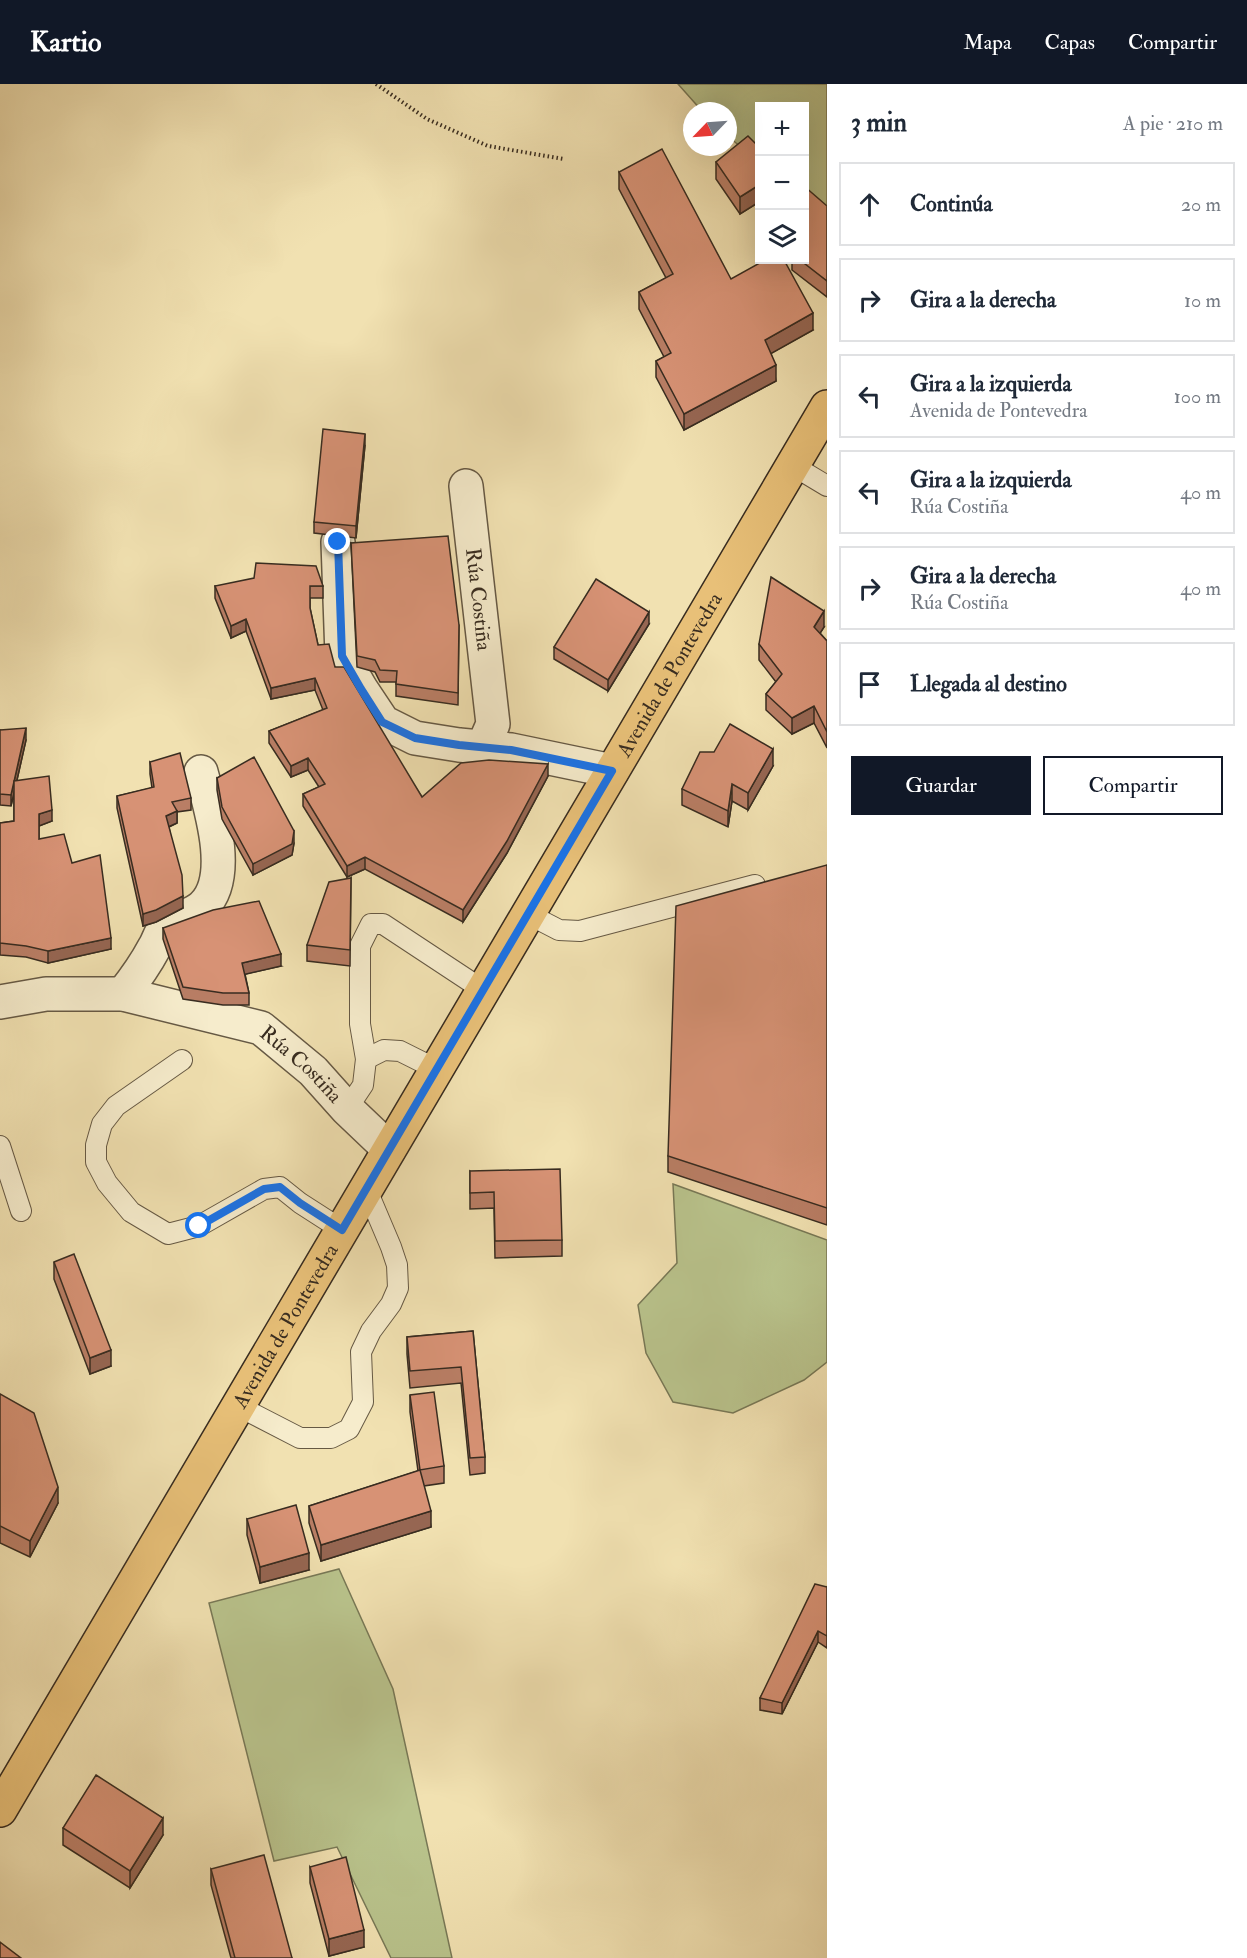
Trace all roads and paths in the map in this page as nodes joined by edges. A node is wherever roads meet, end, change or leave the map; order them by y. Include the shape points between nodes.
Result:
1 (376, 84) edge
2 (564, 159) dead end
3 (827, 407) edge
4 (792, 465) junction
5 (466, 486) dead end
6 (827, 486) edge
7 (338, 542) edge
8 (483, 747) junction
9 (612, 771) junction
10 (201, 772) dead end
11 (778, 879) edge
12 (528, 914) junction
13 (483, 990) junction
14 (123, 994) junction
15 (0, 1002) edge
16 (366, 1059) junction
17 (182, 1060) dead end
18 (436, 1069) junction
19 (347, 1109) junction
20 (0, 1146) edge
21 (389, 1149) junction
22 (366, 1188) junction
23 (21, 1211) dead end
24 (342, 1230) junction
25 (238, 1406) junction
26 (2, 1803) edge

1 - 2 path via 427,119 488,146
3 - 4 main road, Avenida de Pontevedra
4 - 6 lane
4 - 9 main road, Avenida de Pontevedra
5 - 8 street, Rúa Costiña via 493,724
7 - 8 street via 342,656 382,722 415,738
8 - 9 street
9 - 12 main road, Avenida de Pontevedra
10 - 14 street via 213,818 217,884 205,905 165,926 139,975
11 - 12 lane via 580,931 560,930
12 - 13 main road, Avenida de Pontevedra
13 - 16 lane via 383,924 371,924 360,946 360,1024
13 - 18 main road, Avenida de Pontevedra
14 - 15 street, Rúa Costiña via 46,994
14 - 19 street, Rúa Costiña via 261,1028 313,1071
16 - 18 lane via 384,1050 400,1051
16 - 19 lane via 363,1085
17 - 24 lane via 116,1106 102,1124 96,1162 107,1183 131,1212 168,1234 199,1226 264,1189 280,1187
18 - 21 main road, Avenida de Pontevedra
19 - 21 street, Rúa Costiña
20 - 23 lane
21 - 22 main road, Avenida de Pontevedra
22 - 24 main road, Avenida de Pontevedra
22 - 25 lane via 391,1246 398,1288 361,1352 363,1402 349,1429 331,1438 300,1438
24 - 25 main road, Avenida de Pontevedra
25 - 26 main road, Avenida de Pontevedra

